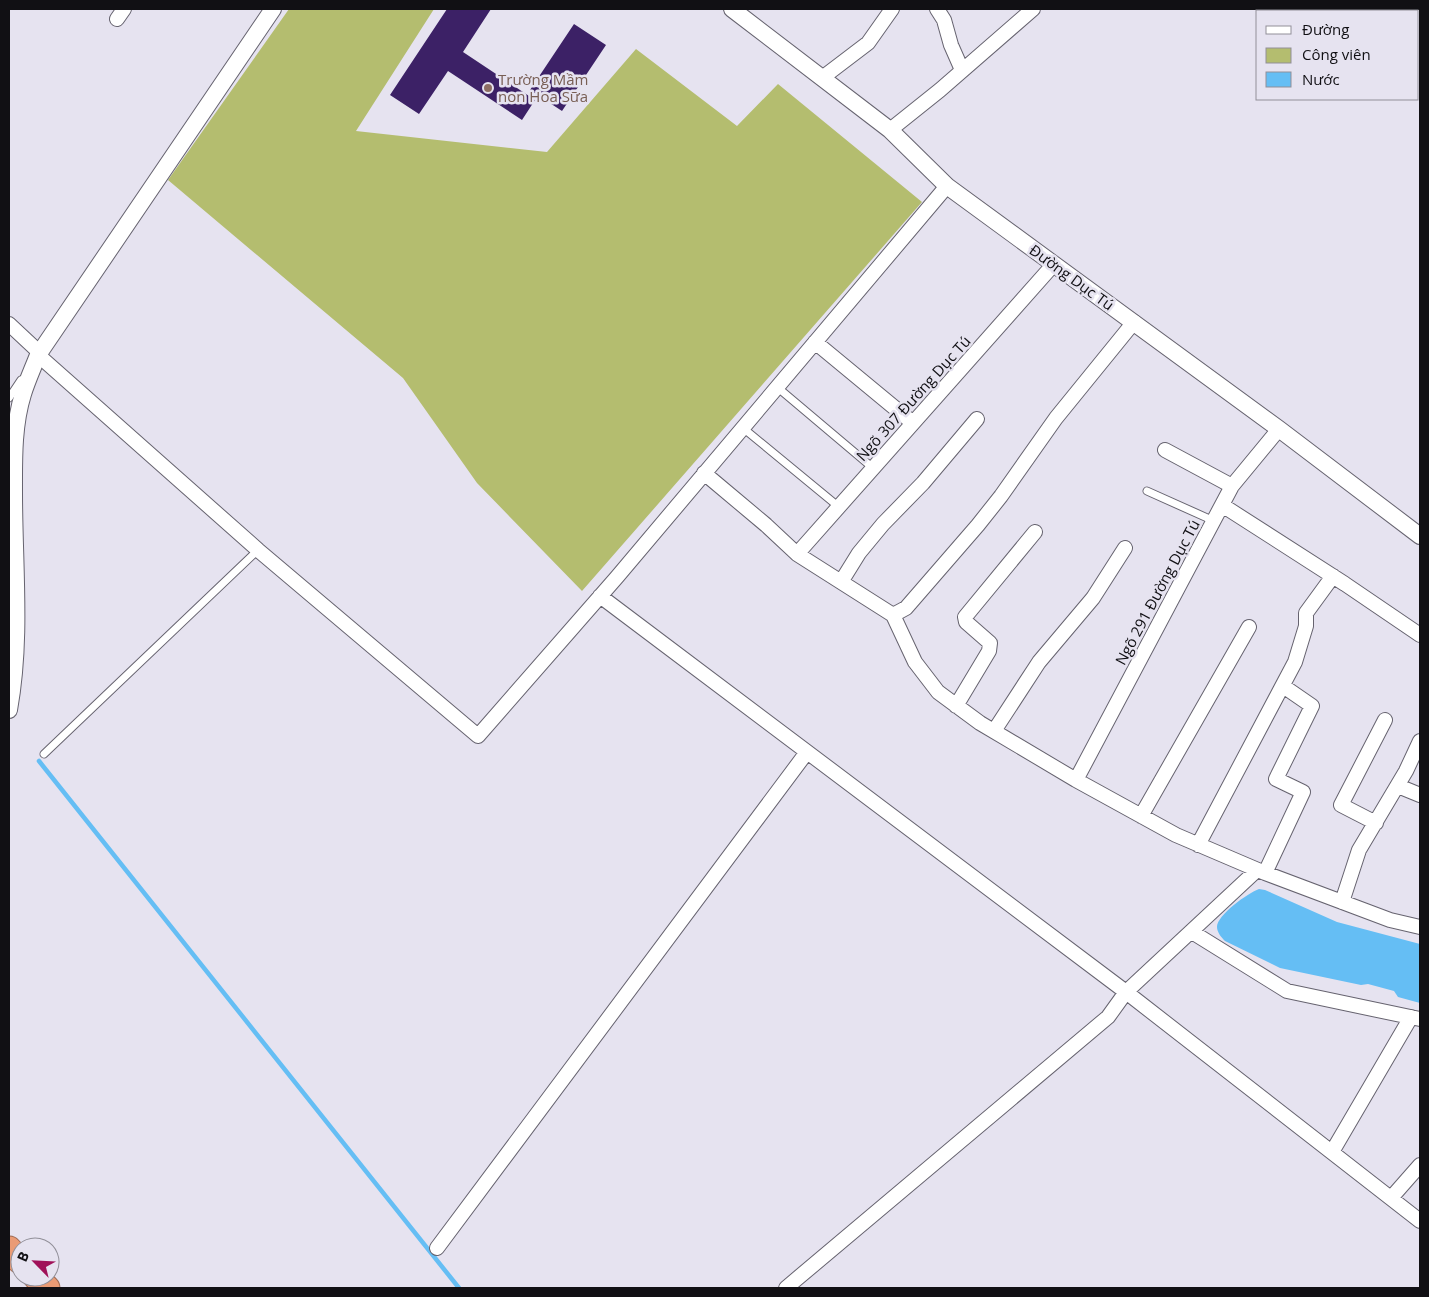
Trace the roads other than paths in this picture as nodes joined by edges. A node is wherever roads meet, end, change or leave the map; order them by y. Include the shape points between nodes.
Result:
1 (273, 9) edge
2 (732, 9) edge
3 (892, 9) edge
4 (937, 9) edge
5 (1033, 9) edge
6 (962, 70) junction
7 (822, 78) junction
8 (890, 130) junction
9 (947, 186) junction
10 (1054, 264) junction
11 (1134, 322) junction
12 (9, 324) edge
13 (815, 342) junction
14 (39, 354) junction
15 (777, 387) junction
16 (9, 398) edge
17 (977, 419) dead end
18 (913, 423) junction
19 (743, 428) junction
20 (1279, 428) junction
21 (1165, 450) dead end
22 (873, 468) junction
23 (704, 474) junction
24 (12, 479) edge
25 (1232, 486) junction
26 (1147, 491) dead end
27 (1222, 505) junction
28 (839, 507) junction
29 (1214, 520) junction
30 (1035, 532) dead end
31 (1420, 536) edge
32 (1125, 548) dead end
33 (258, 550) junction
34 (797, 554) junction
35 (1333, 576) junction
36 (841, 582) junction
37 (600, 596) junction
38 (893, 615) junction
39 (1249, 627) dead end
40 (1420, 635) edge
41 (1283, 686) junction
42 (956, 706) junction
43 (9, 710) edge
44 (1385, 720) dead end
45 (994, 731) junction
46 (1420, 741) edge
47 (807, 752) junction
48 (44, 754) dead end
49 (1076, 780) junction
50 (1398, 786) junction
51 (1420, 795) edge
52 (1141, 816) junction
53 (1376, 823) junction
54 (1198, 845) junction
55 (1261, 872) junction
56 (1342, 902) junction
57 (1420, 927) edge
58 (1192, 932) junction
59 (1126, 992) junction
60 (1416, 1018) edge
61 (1332, 1152) junction
62 (1420, 1165) edge
63 (1391, 1198) junction
64 (1420, 1221) edge
65 (437, 1248) dead end
66 (786, 1288) edge

1 - 14 street
2 - 7 street, Đường Dục Tú
3 - 7 street via 868,43
4 - 6 street
5 - 6 street
6 - 8 street
7 - 8 street, Đường Dục Tú
8 - 9 street, Đường Dục Tú
9 - 10 street, Đường Dục Tú
9 - 13 street
10 - 11 street, Đường Dục Tú
10 - 18 street, Ngõ 307 Đường Dục Tú
11 - 20 street, Đường Dục Tú
11 - 38 street via 1056,418 978,525 906,608
12 - 14 street
13 - 15 street
13 - 18 street
14 - 16 lane
14 - 24 street via 22,395
14 - 33 street
15 - 19 street
15 - 22 lane
17 - 36 street via 883,524
18 - 22 street, Ngõ 307 Đường Dục Tú
19 - 23 street
19 - 28 lane
20 - 25 street, Ngõ 291 Đường Dục Tú
20 - 31 street, Đường Dục Tú
21 - 25 street
22 - 28 street, Ngõ 307 Đường Dục Tú
23 - 34 street
23 - 37 street
24 - 43 street via 18,625
25 - 27 street, Ngõ 291 Đường Dục Tú
26 - 29 lane
27 - 29 street, Ngõ 291 Đường Dục Tú
27 - 35 street
28 - 34 street, Ngõ 307 Đường Dục Tú
29 - 49 street, Ngõ 291 Đường Dục Tú
30 - 42 street via 965,617 966,622 990,643 989,651
32 - 45 street via 1093,598 1040,662
33 - 37 street via 478,736
33 - 48 lane
34 - 36 street
35 - 40 street
35 - 41 street via 1306,613 1302,641
36 - 38 street
37 - 47 street
38 - 42 street via 915,662 938,692
39 - 52 street
41 - 54 street
41 - 55 street via 1312,706 1276,778 1303,792
42 - 45 street
44 - 53 street via 1342,805
45 - 49 street
46 - 50 street
47 - 59 street
47 - 65 street
49 - 52 street
50 - 51 street
50 - 53 street
52 - 54 street
53 - 56 street via 1359,850
54 - 55 street
55 - 56 street
55 - 58 street
56 - 57 street
58 - 59 street
58 - 60 street via 1287,990
59 - 61 street
59 - 66 street via 1108,1017
60 - 61 street
61 - 63 street
62 - 63 street
63 - 64 street

